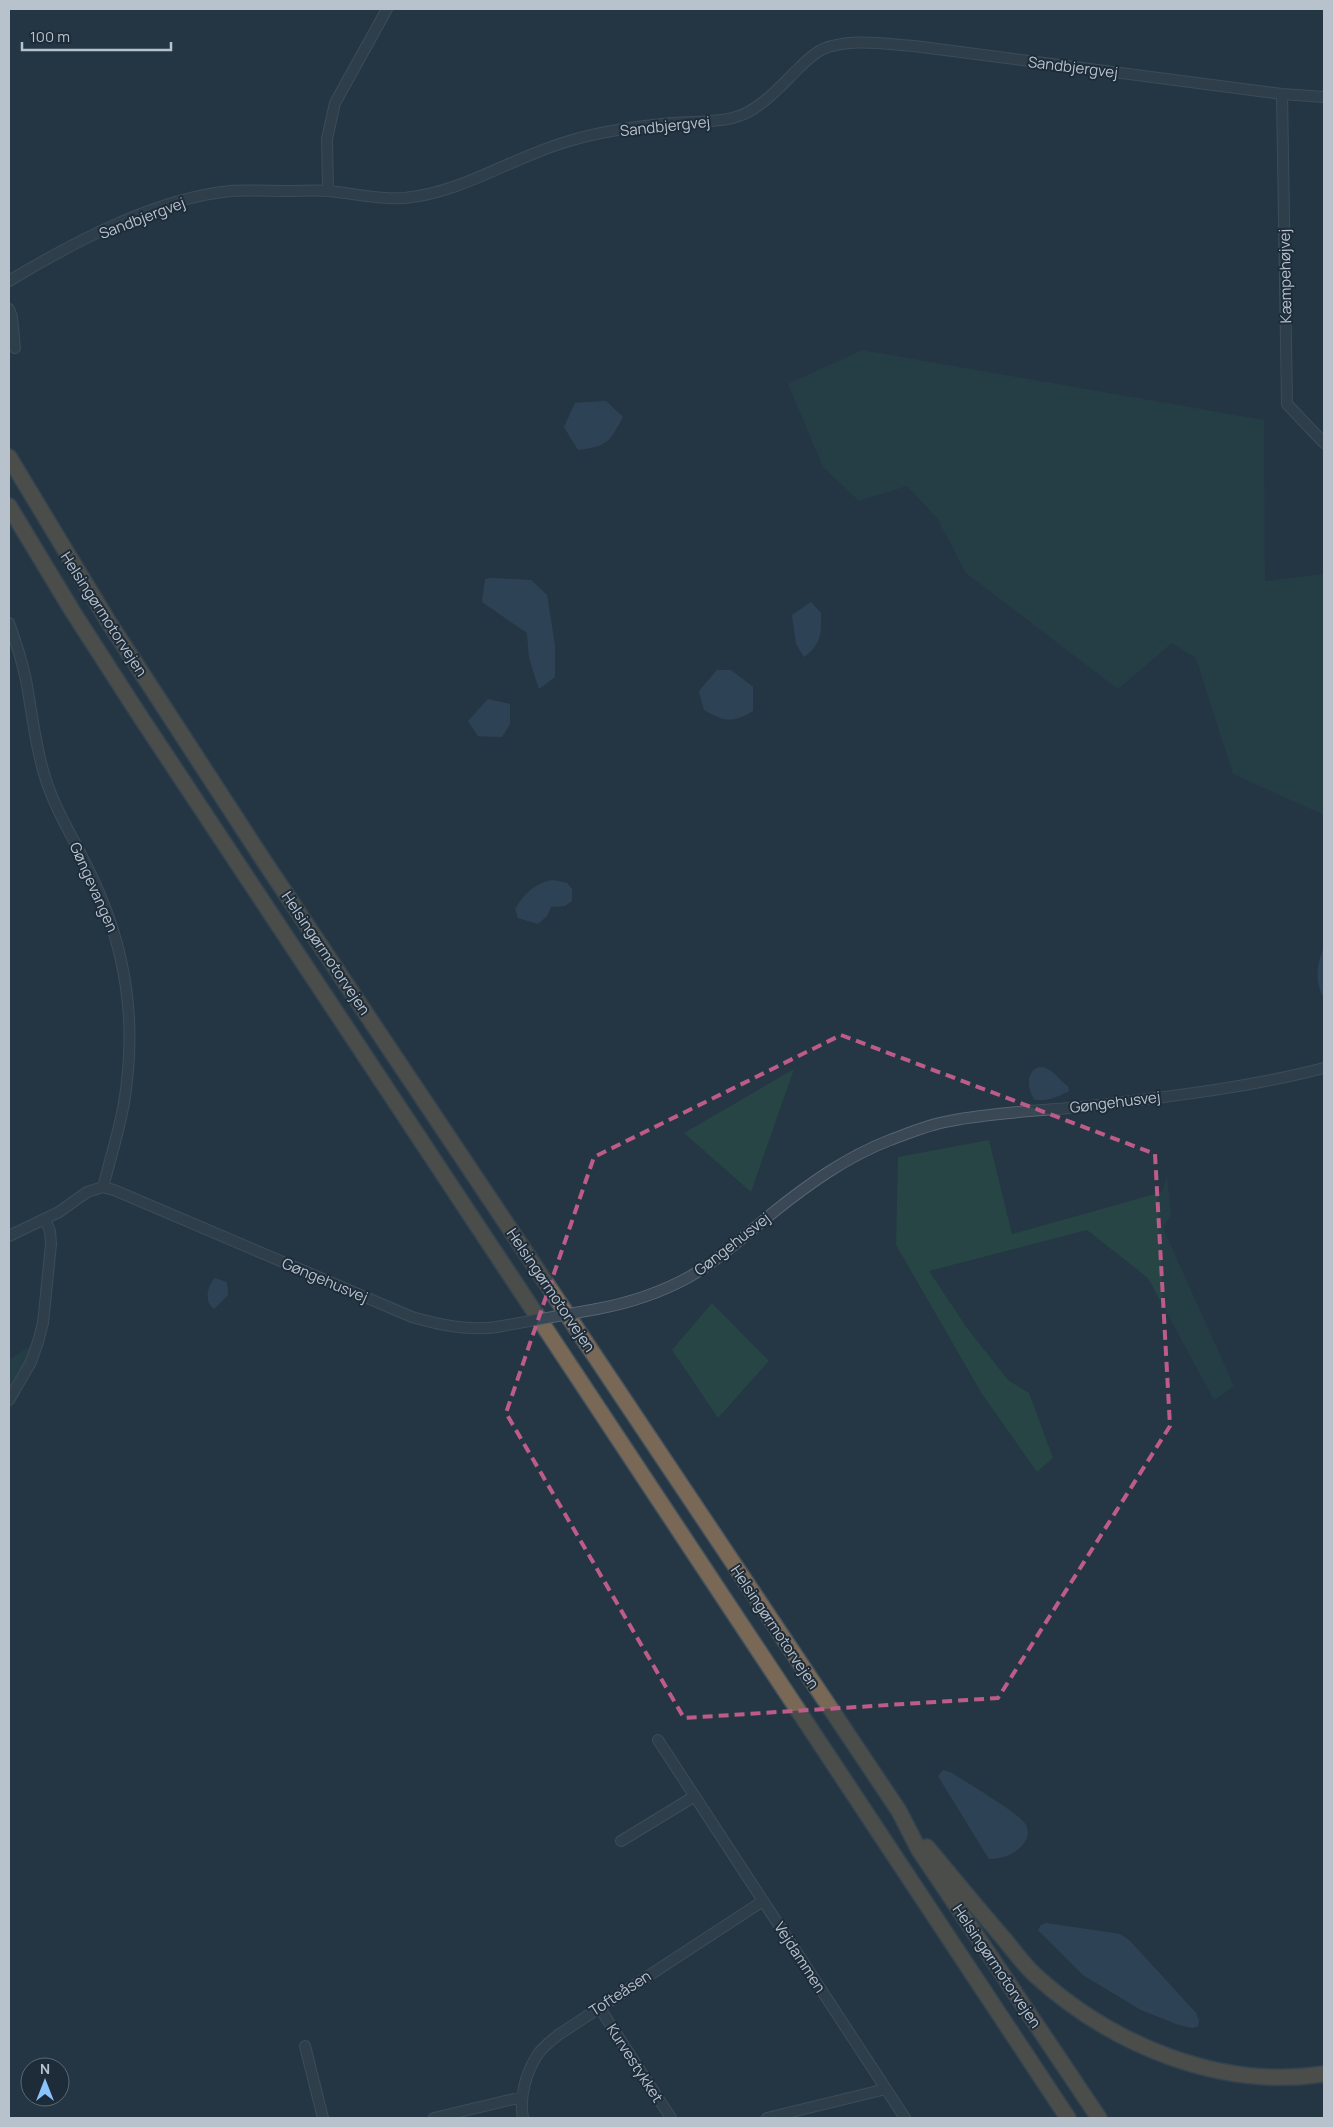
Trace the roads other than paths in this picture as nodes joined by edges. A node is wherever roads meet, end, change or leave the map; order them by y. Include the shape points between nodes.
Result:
1 (387, 9) edge
2 (1282, 94) junction
3 (1324, 97) edge
4 (328, 191) junction
5 (9, 282) edge
6 (9, 309) edge
7 (15, 348) dead end
8 (1324, 443) edge
9 (9, 457) edge
10 (9, 506) edge
11 (9, 623) edge
12 (1324, 1068) edge
13 (103, 1187) junction
14 (45, 1219) junction
15 (9, 1236) edge
16 (9, 1400) edge
17 (658, 1740) dead end
18 (695, 1796) junction
19 (898, 1811) junction
20 (621, 1841) dead end
21 (763, 1901) junction
22 (599, 2007) junction
23 (305, 2046) dead end
24 (1324, 2074) edge
25 (886, 2089) junction
26 (522, 2097) junction
27 (323, 2118) edge
28 (434, 2118) edge
29 (524, 2118) edge
30 (671, 2118) edge
31 (767, 2118) edge
32 (905, 2118) edge
33 (1068, 2118) edge
34 (1099, 2118) edge

1 - 4 street via 335,103 327,138
2 - 3 street, Sandbjergvej
2 - 4 street, Sandbjergvej via 914,46 838,45 811,57 761,104 736,117 637,127 567,141 462,185 427,194 378,198
2 - 8 street, Kæmpehøjvej via 1286,404
4 - 5 street, Sandbjergvej via 231,191 187,199 156,209 58,252
6 - 7 street
9 - 19 highway, Helsingørmotorvejen via 103,613 262,858
10 - 33 highway, Helsingørmotorvejen via 72,612 138,713
11 - 13 street, Gøngevangen via 26,678 45,777 111,920 126,979 129,1064 124,1105
12 - 13 street, Gøngehusvej, bridge via 1258,1083 1099,1105 975,1117 924,1128 870,1148 844,1162 805,1187 714,1261 663,1290 627,1304 497,1327 453,1327 412,1317
13 - 14 street via 87,1192
14 - 15 street
14 - 16 street via 52,1244 42,1323 31,1362
17 - 18 street, Vejdammen
18 - 20 street
18 - 21 street, Vejdammen
19 - 24 highway via 1034,1974 1080,2010 1132,2043 1224,2072 1265,2078
19 - 34 highway, Helsingørmotorvejen via 919,1850
21 - 22 street, Tofteåsen
21 - 25 street, Vejdammen
22 - 26 street, Tofteåsen via 538,2053
22 - 30 street, Kurvestykket
23 - 27 street
25 - 31 street
25 - 32 street, Vejdammen
26 - 28 street
26 - 29 street, Tofteåsen

